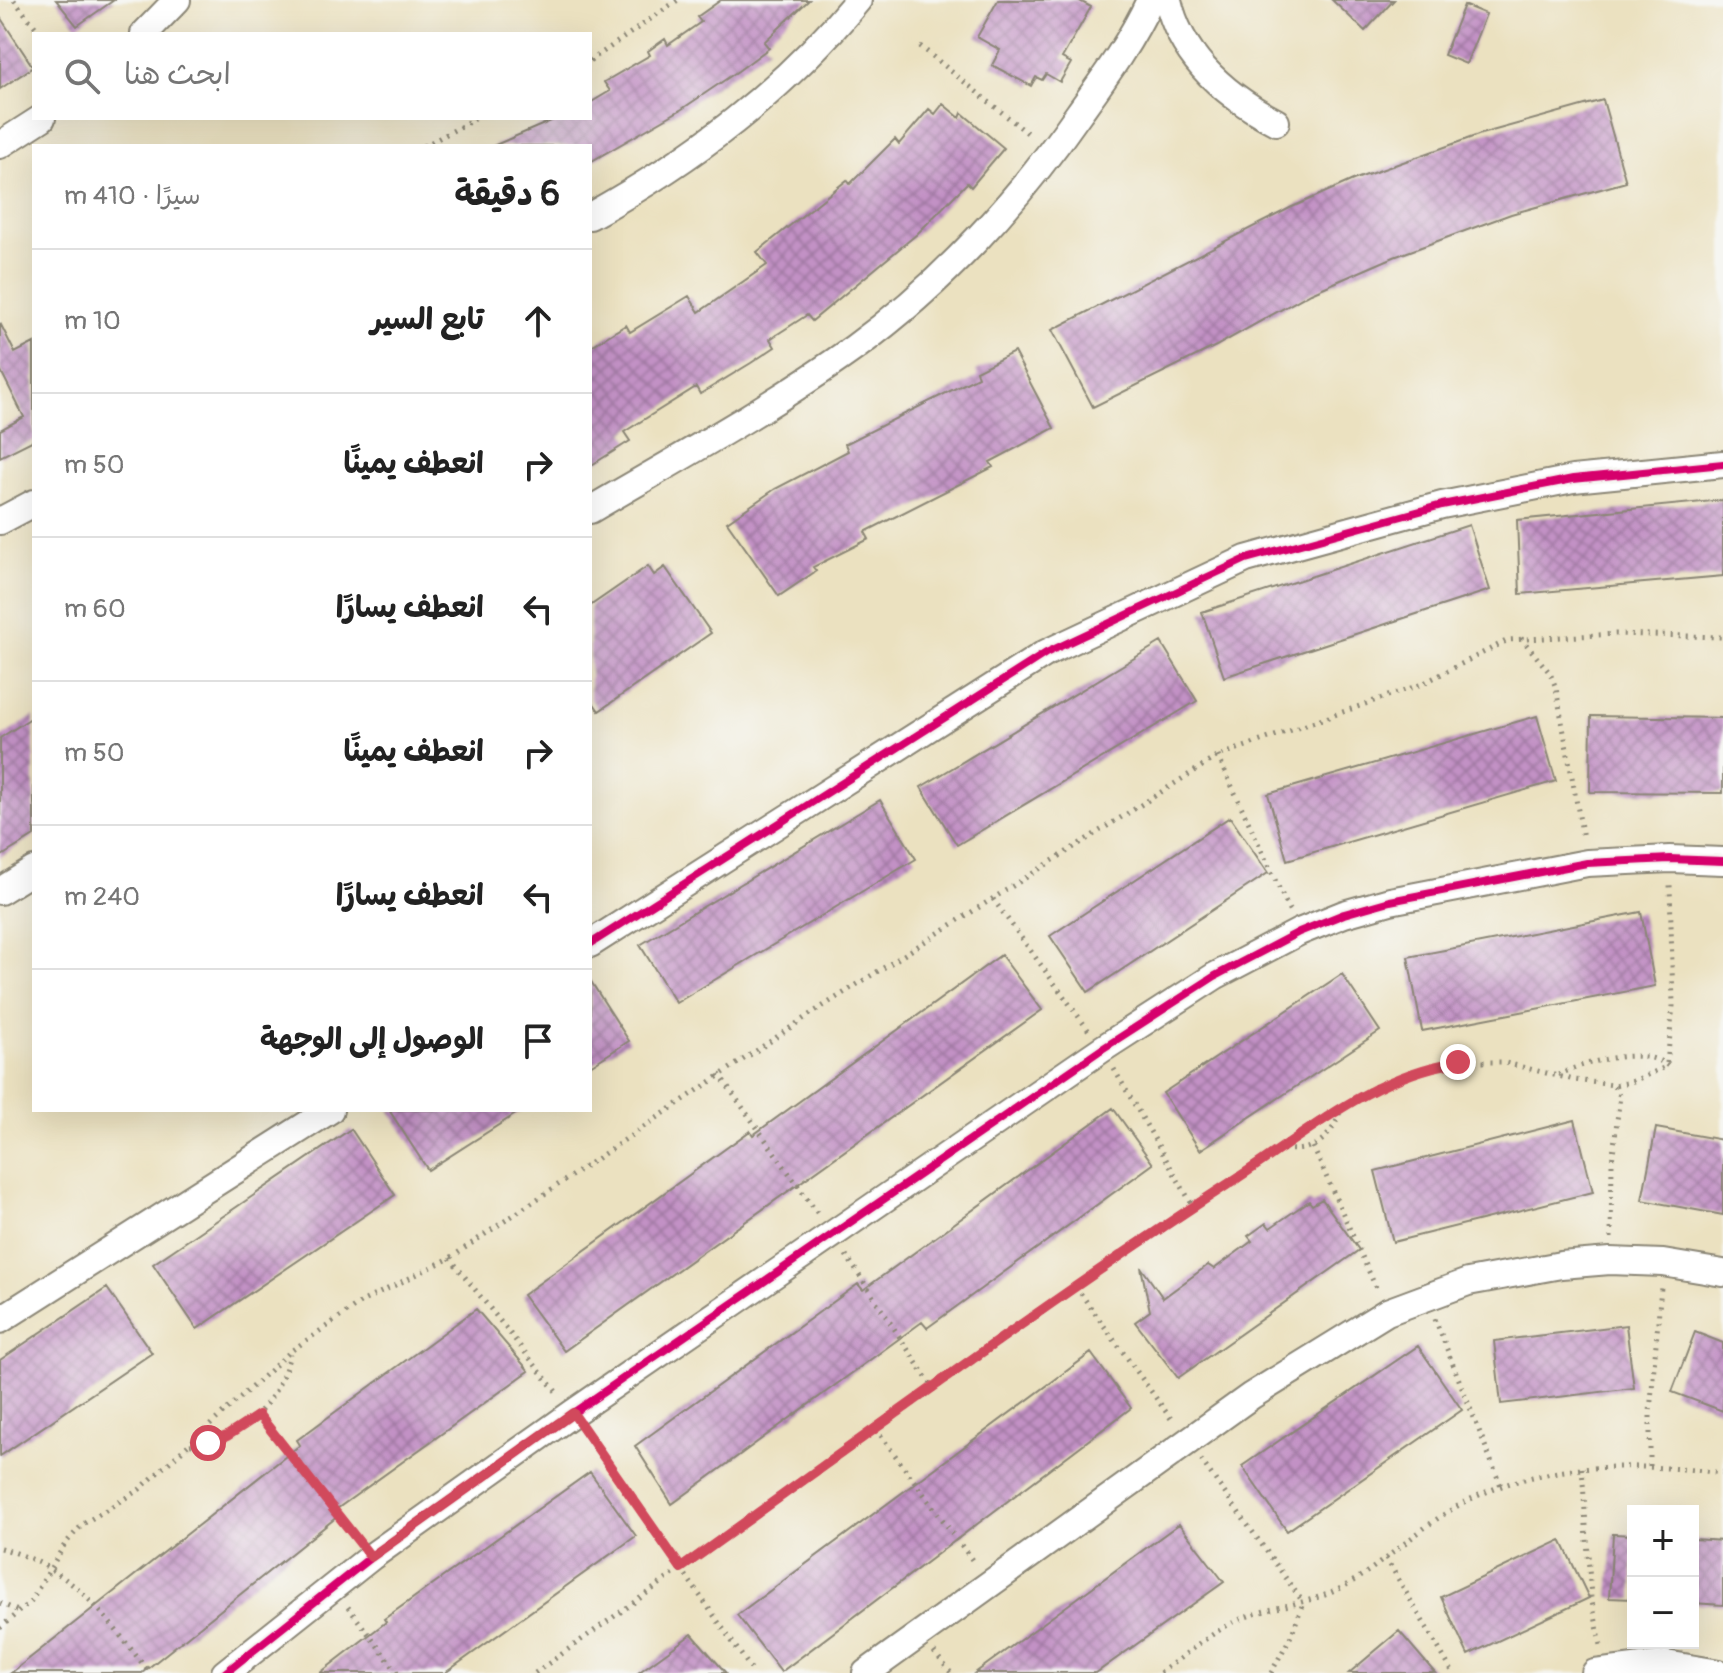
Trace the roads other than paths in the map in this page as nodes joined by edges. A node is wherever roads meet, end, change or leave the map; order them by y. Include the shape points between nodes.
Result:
1 (177, 0) edge
2 (858, 0) edge
3 (1150, 0) edge
4 (1168, 0) edge
5 (146, 32) edge
6 (39, 120) edge
7 (1276, 122) dead end
8 (0, 145) edge
9 (592, 215) edge
10 (1723, 464) edge
11 (32, 504) edge
12 (592, 509) edge
13 (0, 521) edge
14 (1723, 861) edge
15 (32, 871) edge
16 (0, 891) edge
17 (592, 943) edge
18 (327, 1112) edge
19 (1723, 1273) edge
20 (0, 1320) edge
21 (1601, 1671) edge
22 (225, 1673) edge
23 (866, 1673) edge
24 (1719, 1673) edge

1 - 5 street
2 - 9 street via 782,82 717,137
3 - 12 street via 1051,153 992,223 926,287 856,347
4 - 7 street via 1187,47 1211,78 1241,104
6 - 8 street
10 - 17 street via 1573,479 1457,502 1246,559 1046,653
11 - 13 street
14 - 22 street via 1587,863 1390,901 1299,932 1215,976 573,1413 371,1557
15 - 16 street
18 - 20 street
19 - 23 street via 1663,1263 1561,1265 1468,1282 1387,1312 1251,1396
21 - 24 street via 1666,1664

